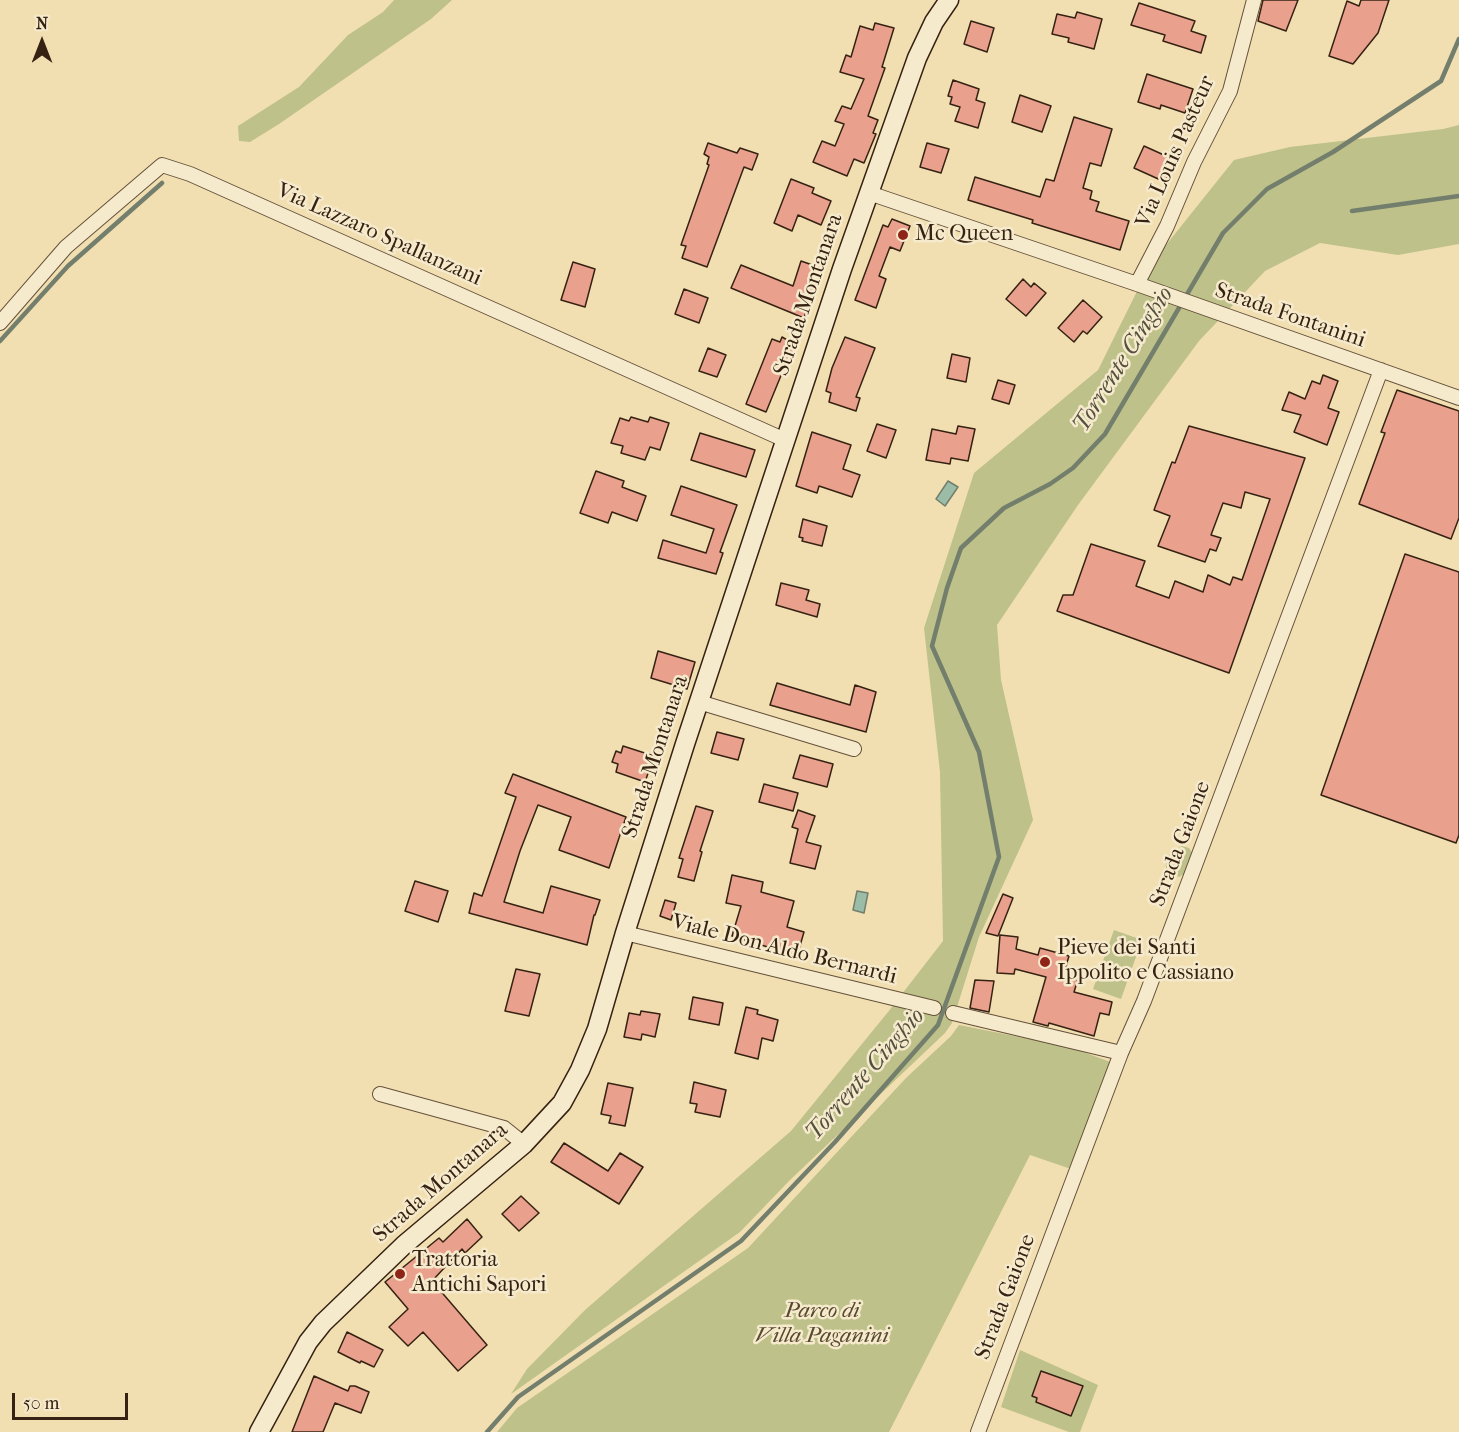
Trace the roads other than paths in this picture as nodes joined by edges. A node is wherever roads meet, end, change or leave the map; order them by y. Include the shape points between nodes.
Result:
1 (937, 0) edge
2 (949, 0) edge
3 (1254, 0) edge
4 (934, 22) junction
5 (869, 193) junction
6 (1137, 284) junction
7 (0, 323) edge
8 (1382, 370) junction
9 (1459, 398) edge
10 (785, 440) junction
11 (699, 702) junction
12 (854, 748) dead end
13 (625, 933) junction
14 (934, 1008) dead end
15 (953, 1013) dead end
16 (1121, 1053) junction
17 (380, 1094) dead end
18 (524, 1144) junction
19 (259, 1432) edge
20 (978, 1432) edge

1 - 4 street
2 - 4 main road, Strada Montanara
3 - 6 street, Via Louis Pasteur via 1230,91
4 - 5 main road, Strada Montanara via 917,58
5 - 6 street, Strada Fontanini
5 - 10 main road, Strada Montanara
6 - 8 street, Strada Fontanini
7 - 10 street, Via Lazzaro Spallanzani via 66,247 162,165 190,174
8 - 9 street, Strada Fontanini
8 - 16 street, Strada Gaione
10 - 11 main road, Strada Montanara
11 - 12 street
11 - 13 main road, Strada Montanara
13 - 14 street, Viale Don Aldo Bernardi
13 - 18 main road, Strada Montanara via 597,1029 580,1070 562,1104
15 - 16 street
16 - 20 street, Strada Gaione
17 - 18 street via 504,1128
18 - 19 main road, Strada Montanara via 404,1245 323,1323 308,1342

